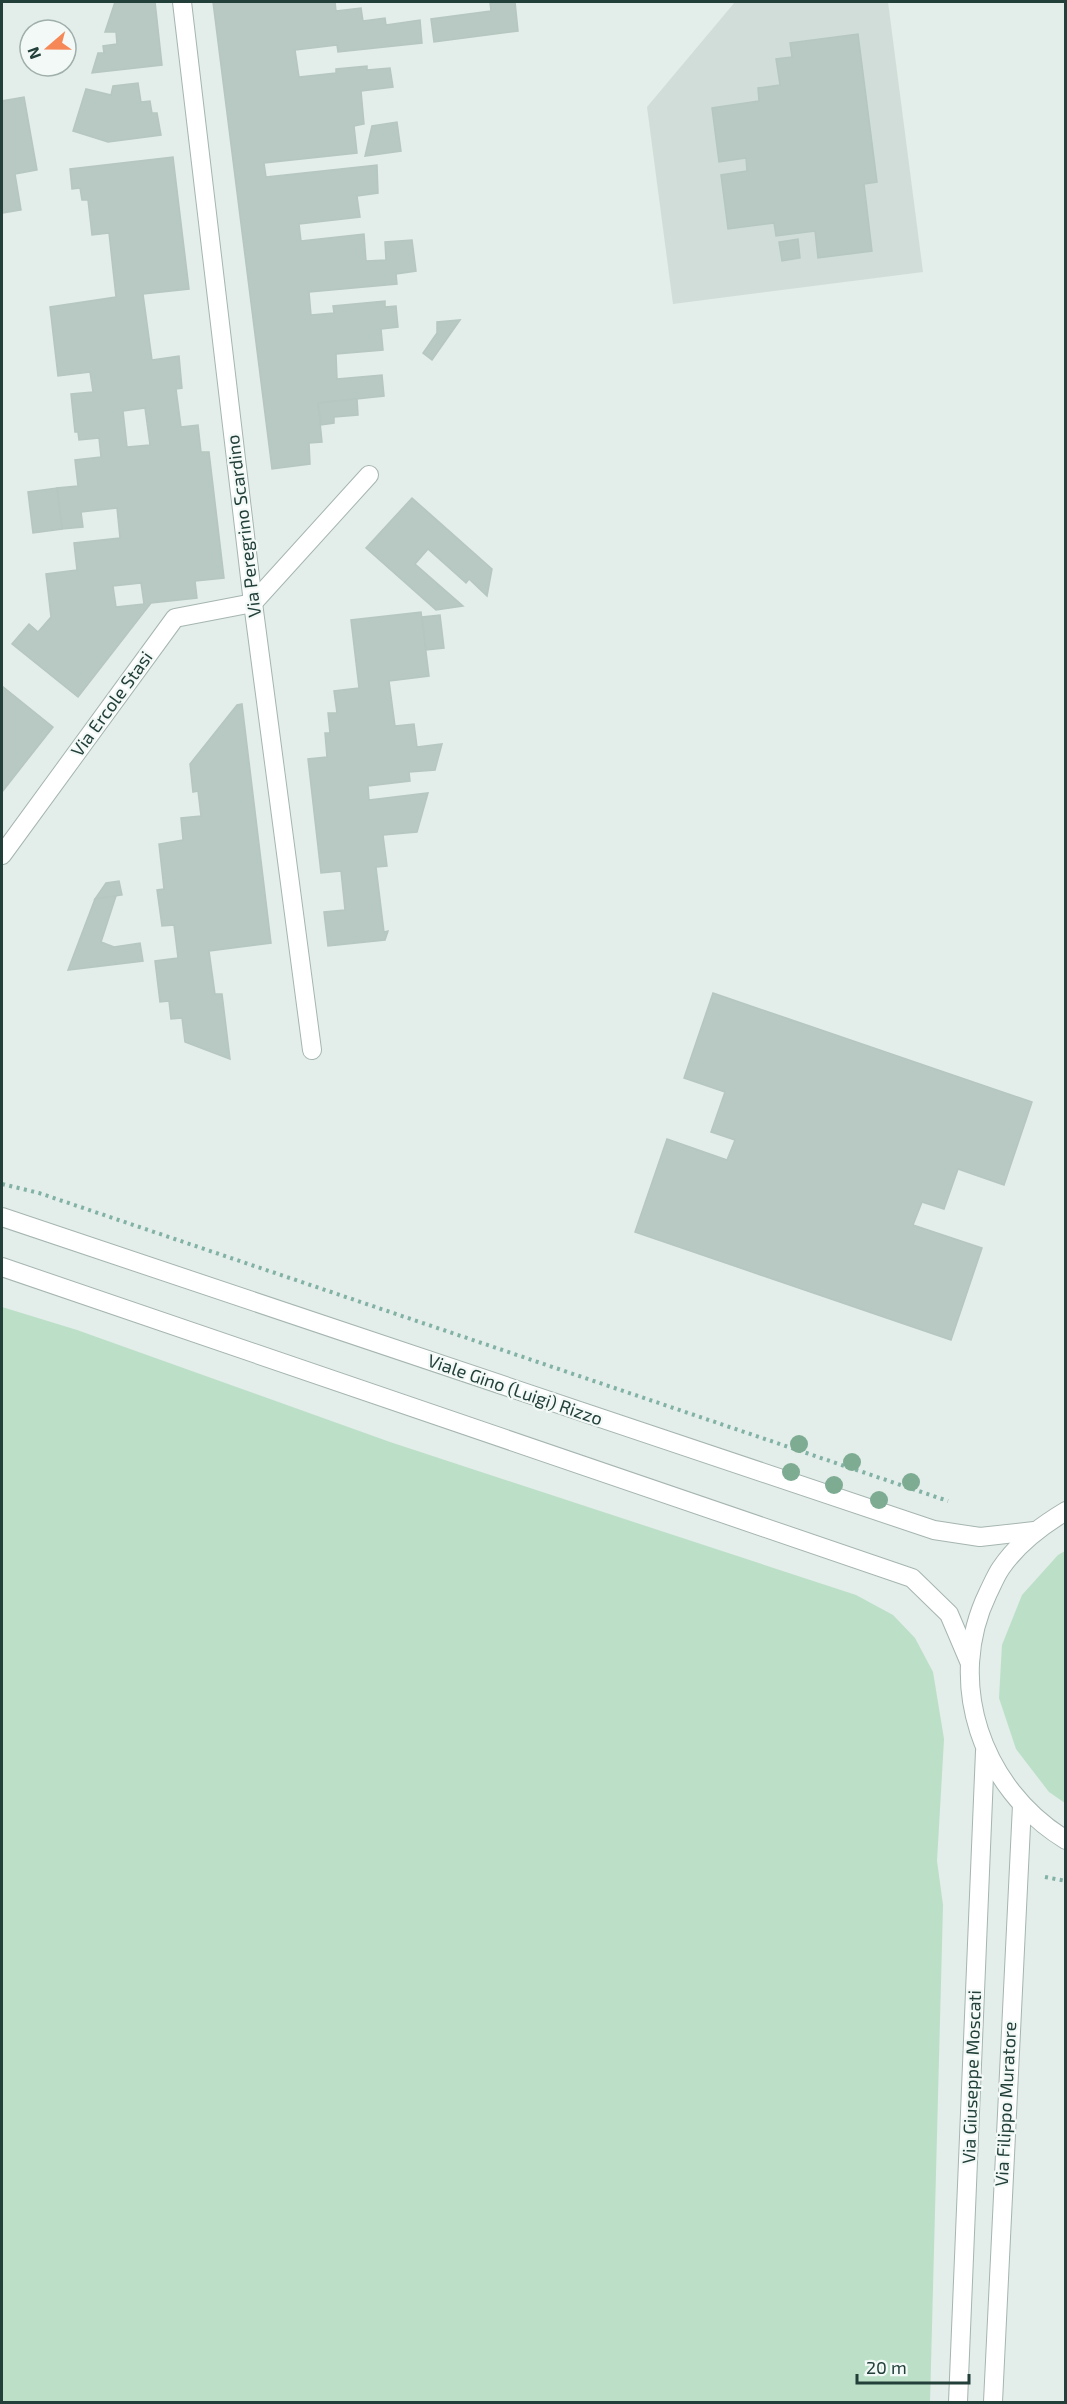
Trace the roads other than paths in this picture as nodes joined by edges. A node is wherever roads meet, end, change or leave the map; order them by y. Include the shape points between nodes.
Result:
1 (182, 2) edge
2 (369, 475) dead end
3 (253, 603) junction
4 (2, 855) edge
5 (312, 1050) dead end
6 (2, 1217) edge
7 (2, 1267) edge
8 (1065, 1510) edge
9 (1034, 1531) junction
10 (969, 1661) junction
11 (985, 1751) junction
12 (1022, 1805) junction
13 (1065, 1840) edge
14 (958, 2403) edge
15 (993, 2403) edge

1 - 3 street, Via Peregrino Scardino
2 - 3 street
3 - 4 street, Via Ercole Stasi via 175,618
3 - 5 street, Via Peregrino Scardino
6 - 9 street, Viale Gino (Luigi) Rizzo via 934,1530 980,1537
7 - 10 street via 912,1578 949,1614
8 - 9 street, Via Giuseppe Moscati
9 - 10 street, Via Giuseppe Moscati via 1000,1568 979,1613
10 - 11 street, Via Giuseppe Moscati via 972,1707
11 - 12 street, Via Giuseppe Moscati
11 - 14 street, Via Giuseppe Moscati
12 - 13 street, Via Giuseppe Moscati
12 - 15 street, Via Filippo Muratore

